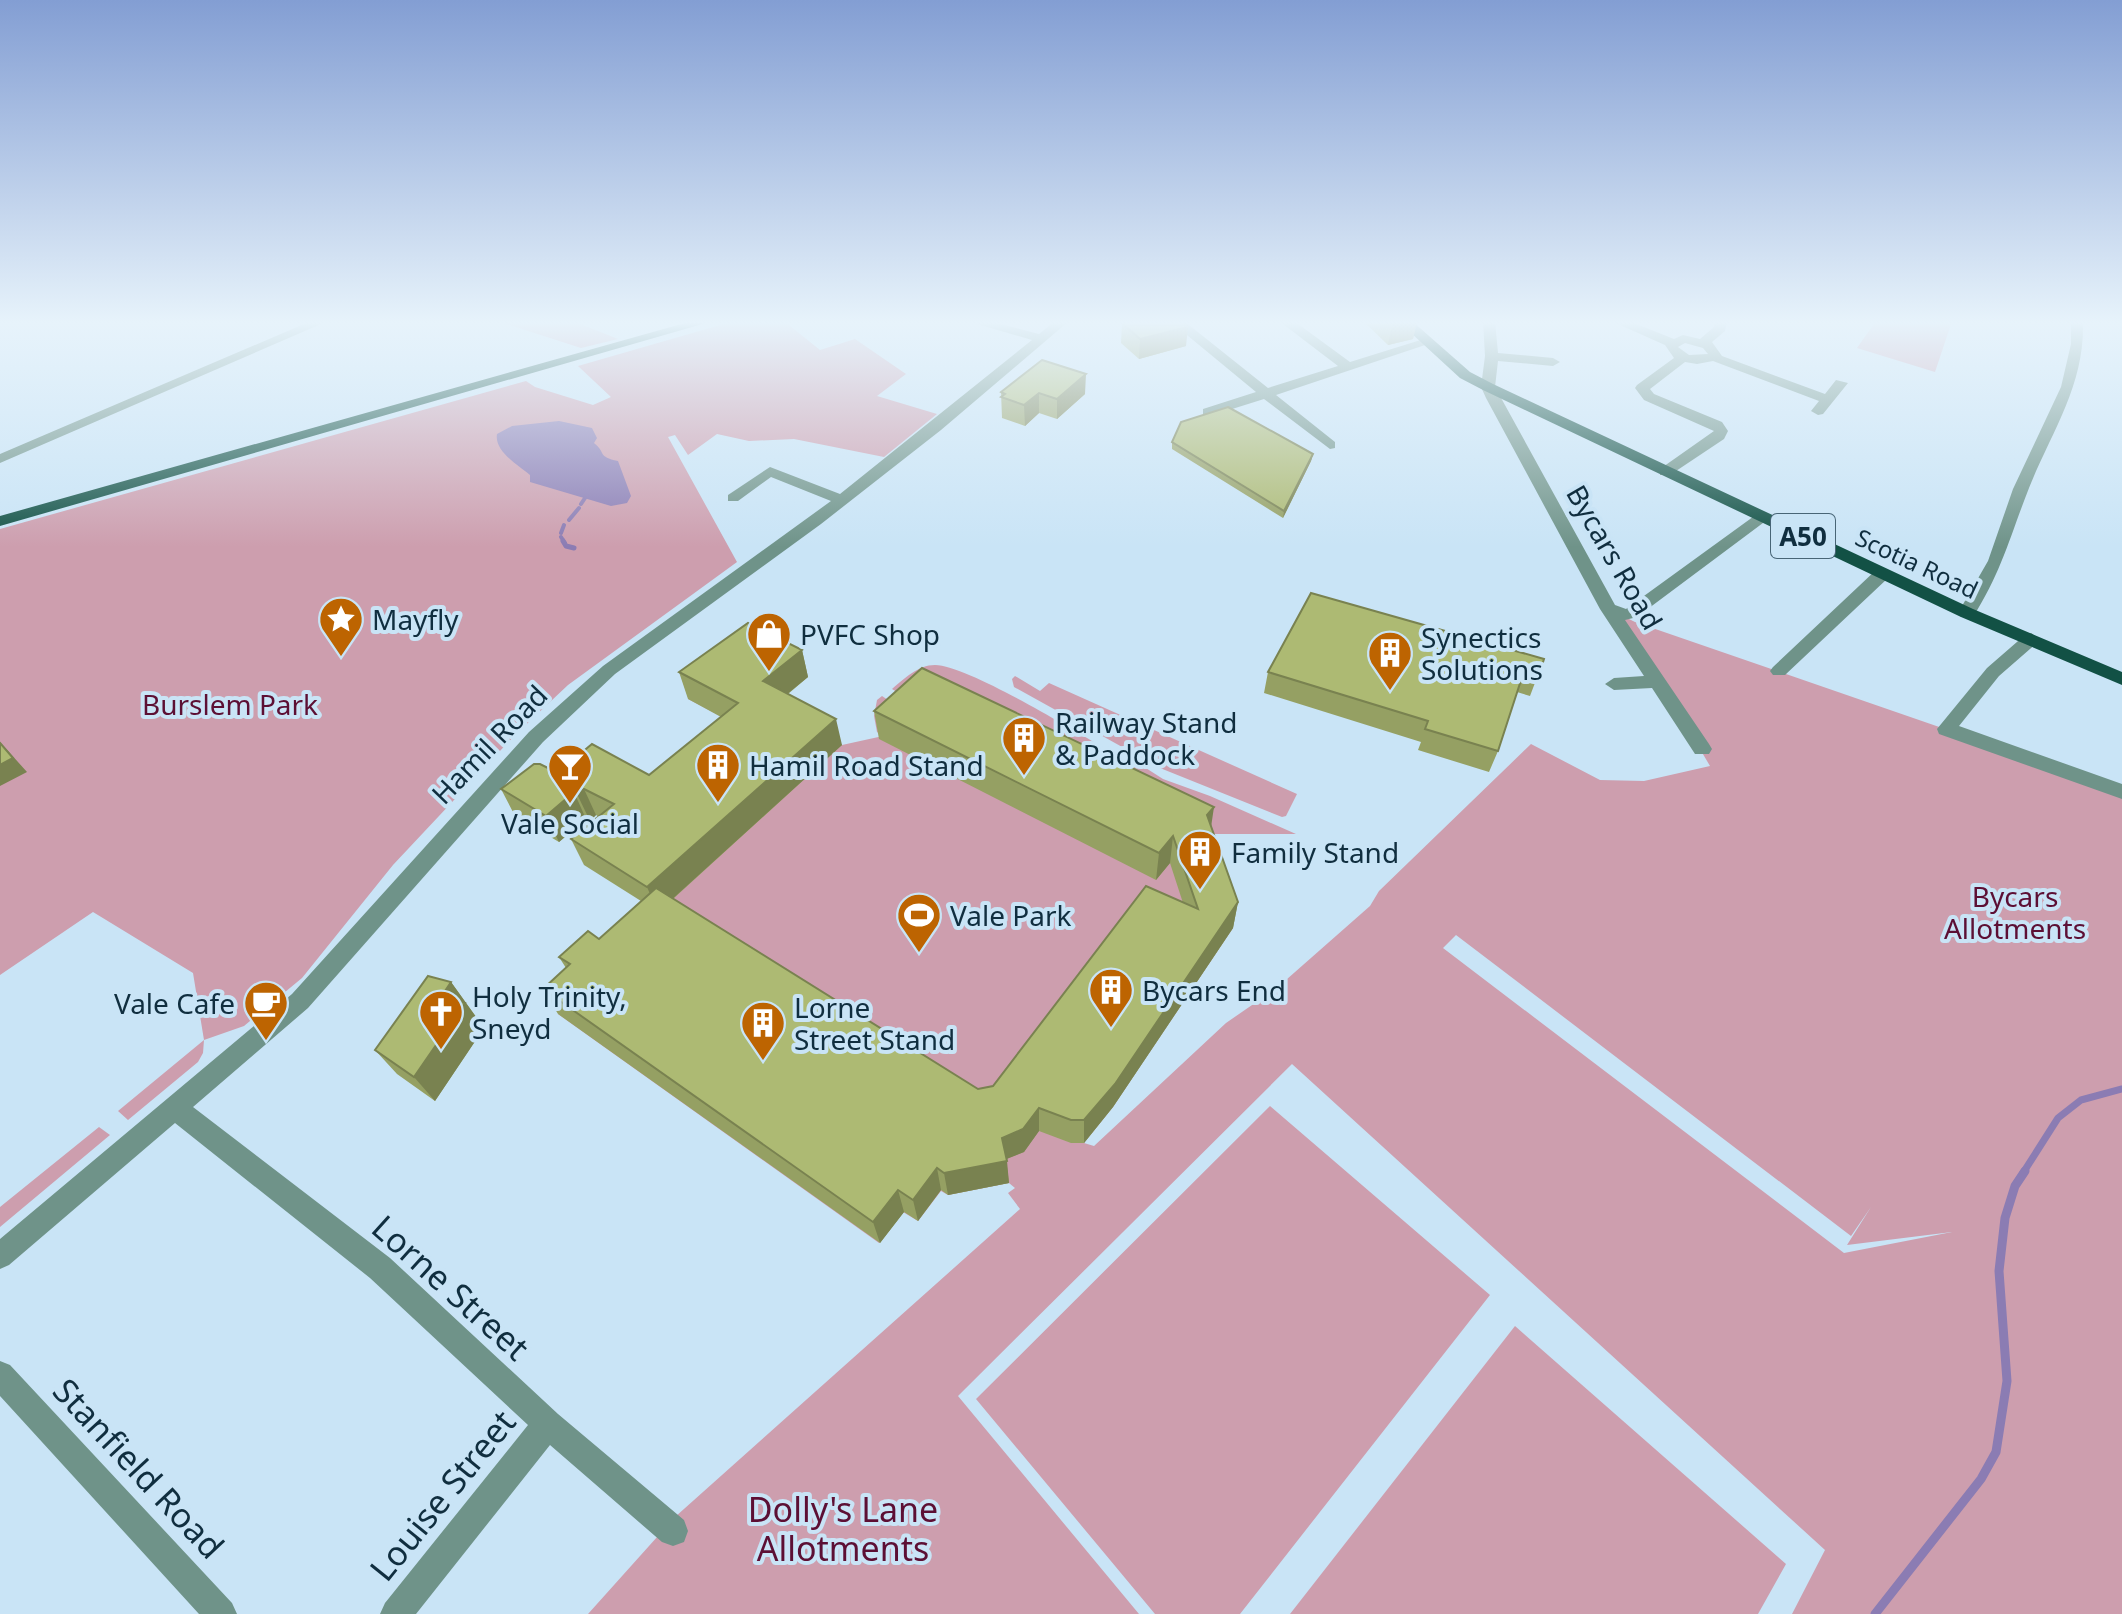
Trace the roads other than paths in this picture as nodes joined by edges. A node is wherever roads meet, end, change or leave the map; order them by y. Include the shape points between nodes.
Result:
1 (146, 396) edge
2 (441, 396) edge
3 (973, 396) edge
4 (1253, 396) edge
5 (1270, 396) edge
6 (1493, 396) edge
7 (1507, 396) edge
8 (1648, 396) edge
9 (1802, 396) edge
10 (1829, 396) edge
11 (2065, 396) edge
12 (1208, 412) edge
13 (1330, 445) dead end
14 (0, 459) edge
15 (1665, 472) junction
16 (733, 498) dead end
17 (841, 500) junction
18 (1763, 517) junction
19 (0, 521) edge
20 (1882, 574) junction
21 (1609, 609) junction
22 (1967, 613) junction
23 (2031, 639) junction
24 (1779, 671) dead end
25 (1655, 677) junction
26 (2122, 679) edge
27 (1614, 684) dead end
28 (1702, 749) dead end
29 (2122, 792) edge
30 (174, 1107) junction
31 (0, 1256) edge
32 (0, 1375) edge
33 (548, 1424) junction
34 (673, 1531) dead end
35 (221, 1614) edge
36 (396, 1614) edge

1 - 14 street
2 - 19 main road
3 - 17 street, Hamil Road
4 - 12 street
5 - 13 street
6 - 21 street, Bycars Road
7 - 15 main road, Scotia Road / A50
8 - 15 street via 1721,431
9 - 10 street via 1822,405
11 - 22 street via 2022,487 1999,555
15 - 18 main road, Scotia Road / A50
16 - 17 street via 770,471
17 - 30 street, Hamil Road via 609,670 536,737 300,1001
18 - 20 main road, Scotia Road / A50
18 - 21 street via 1631,613
20 - 22 main road, Scotia Road / A50
20 - 24 street
21 - 25 street, Bycars Road
22 - 23 main road, Scotia Road / A50
23 - 26 main road, Scotia Road / A50
23 - 29 street via 1993,672 1946,729
25 - 27 street
25 - 28 street, Bycars Road
30 - 31 street, Hamil Road
30 - 33 street, Lorne Street via 380,1268
32 - 35 street, Stanfield Road
33 - 34 street, Lorne Street
33 - 36 street, Louise Street

